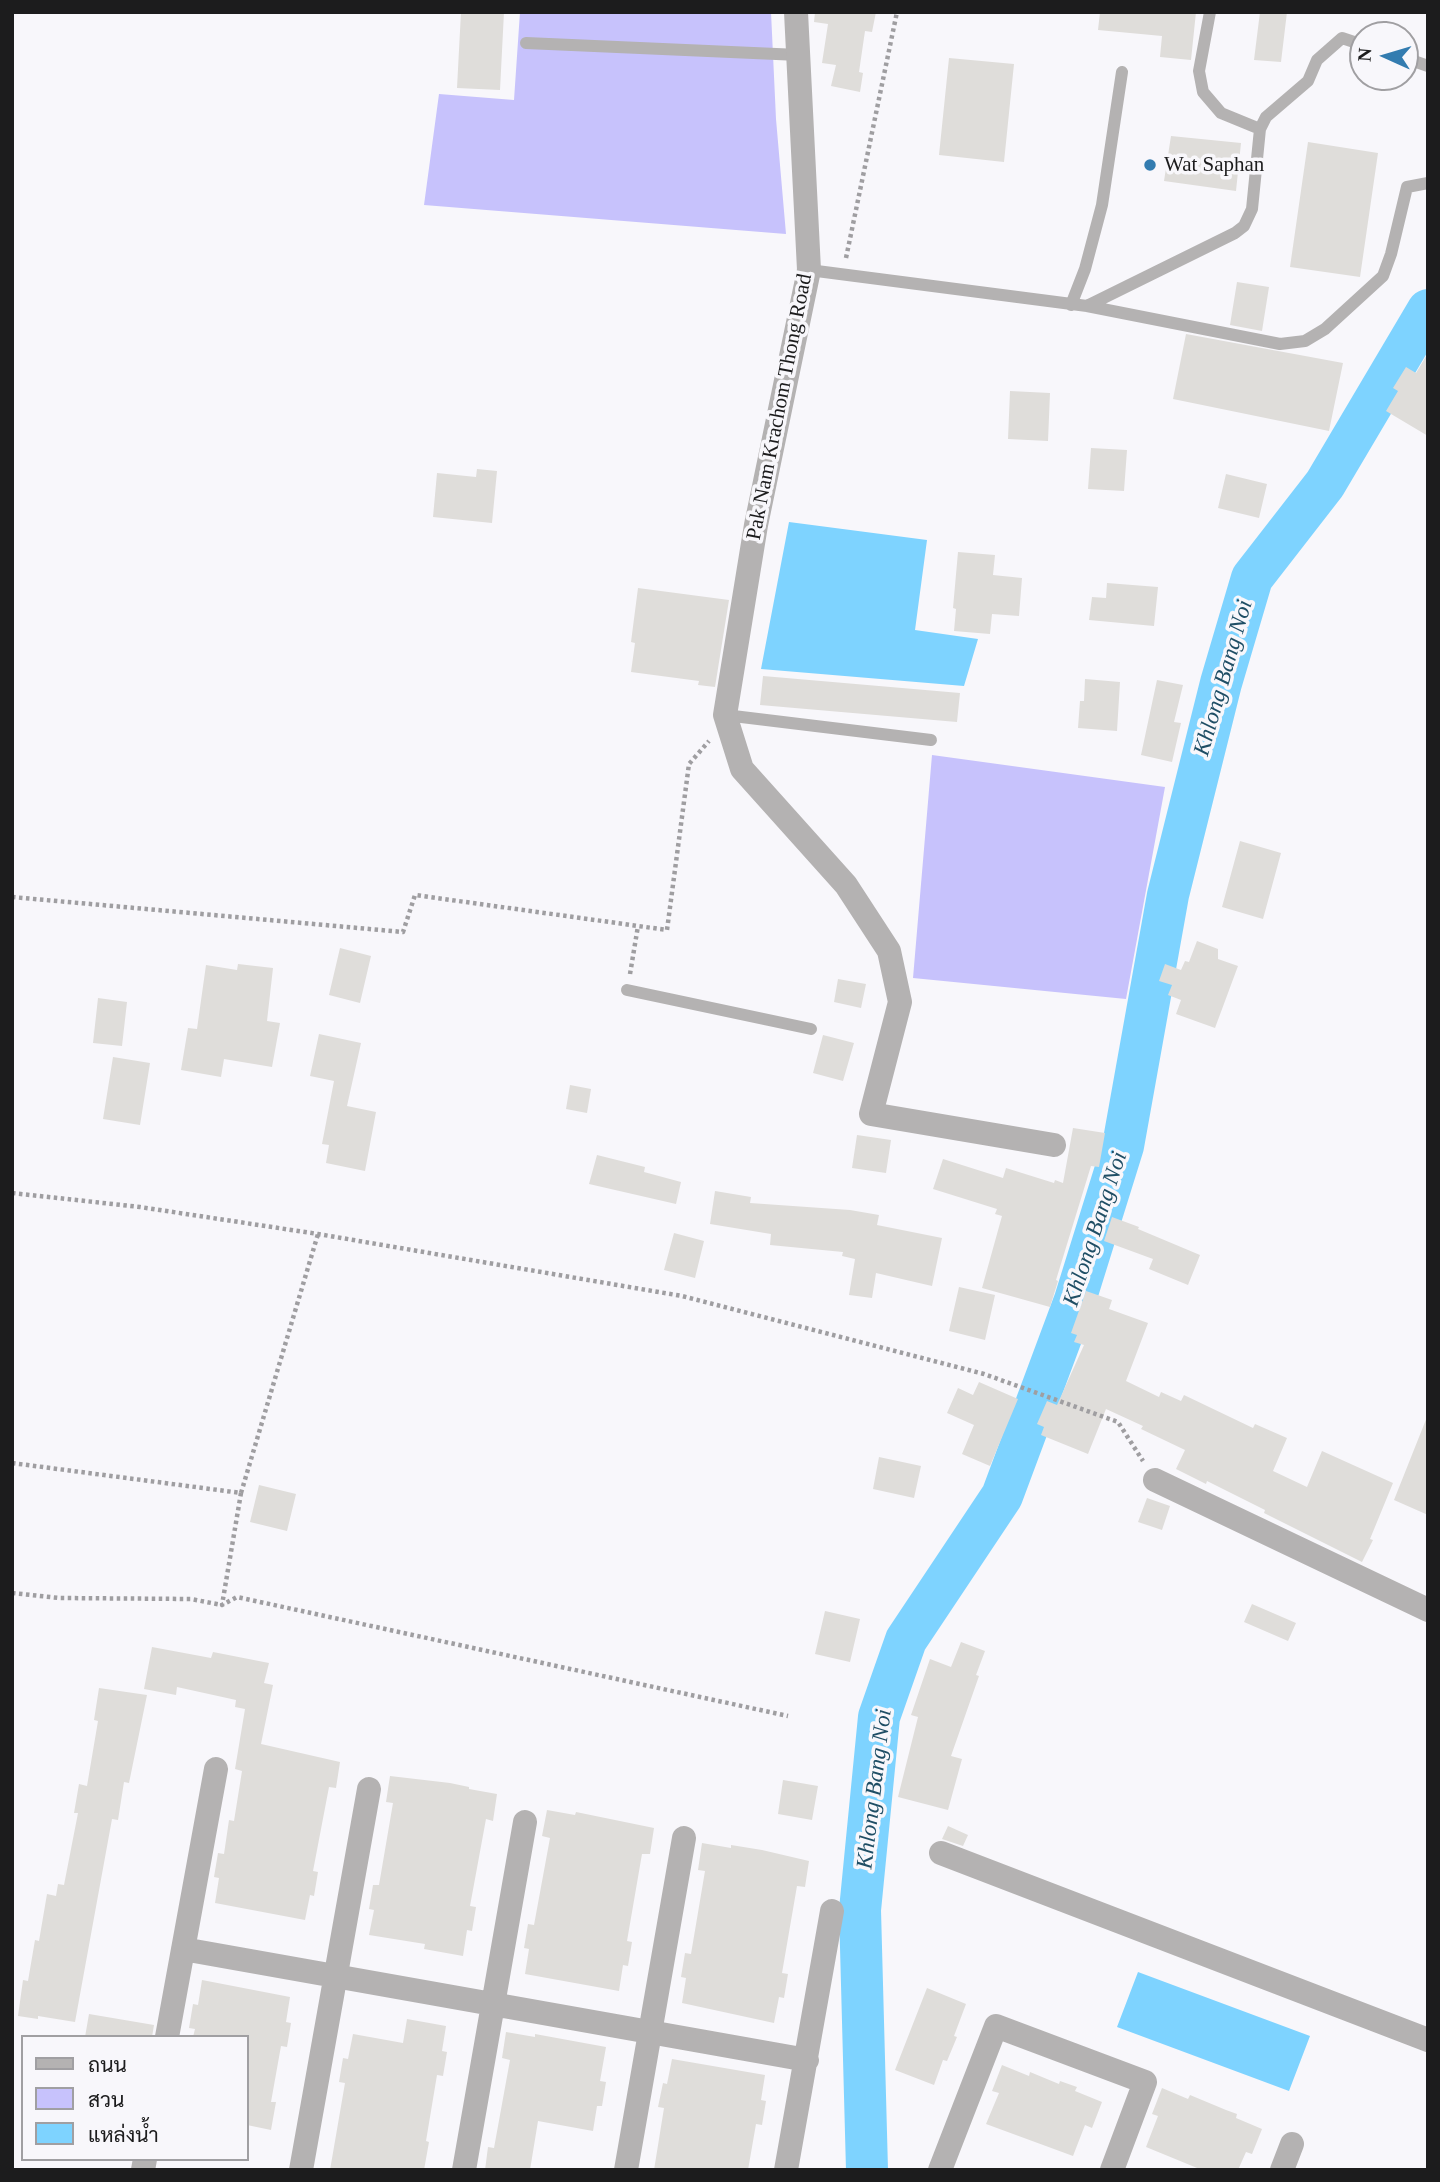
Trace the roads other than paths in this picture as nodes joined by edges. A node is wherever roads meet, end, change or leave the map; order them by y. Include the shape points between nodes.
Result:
1 (1210, 12) edge
2 (796, 16) edge
3 (1349, 40) edge
4 (526, 43) dead end
5 (799, 55) junction
6 (1122, 72) dead end
7 (1260, 129) junction
8 (1428, 183) edge
9 (809, 270) junction
10 (1071, 305) junction
11 (1087, 306) junction
12 (726, 716) junction
13 (931, 740) dead end
14 (627, 989) road end
15 (811, 1029) dead end
16 (1054, 1145) dead end
17 (1155, 1480) road end
18 (1428, 1610) edge
19 (216, 1769) dead end
20 (369, 1789) dead end
21 (525, 1822) dead end
22 (684, 1838) dead end
23 (941, 1853) dead end
24 (832, 1911) dead end
25 (183, 1949) junction
26 (336, 1976) junction
27 (493, 2004) junction
28 (650, 2032) junction
29 (167, 2035) edge
30 (1424, 2051) edge
31 (807, 2060) junction
32 (1292, 2144) dead end
33 (301, 2170) edge
34 (464, 2170) edge
35 (626, 2170) edge
36 (786, 2170) edge
37 (940, 2170) edge
38 (1112, 2170) edge
39 (1282, 2170) edge

1 - 7 lane via 1199,71 1203,92 1221,113
2 - 5 street, Pak Nam Krachom Thong Road
3 - 7 lane via 1342,38 1317,61 1308,80 1266,117
4 - 5 lane
5 - 9 street, Pak Nam Krachom Thong Road
6 - 10 lane via 1102,205
7 - 11 lane via 1252,209 1244,226
8 - 11 lane via 1407,187 1383,276 1325,329 1305,341 1280,344
9 - 10 lane
9 - 12 street, Pak Nam Krachom Thong Road via 756,526
10 - 11 lane
12 - 13 lane
12 - 16 street via 742,769 846,884 889,951 900,1002 872,1114
14 - 15 lane
17 - 18 street
19 - 25 street
20 - 26 street
21 - 27 street
22 - 28 street
23 - 30 street
24 - 31 street
25 - 26 street
25 - 29 street
26 - 27 street
26 - 33 street
27 - 28 street
27 - 34 street
28 - 31 street
28 - 35 street
31 - 36 street
32 - 39 street
37 - 38 street via 996,2026 1145,2082

